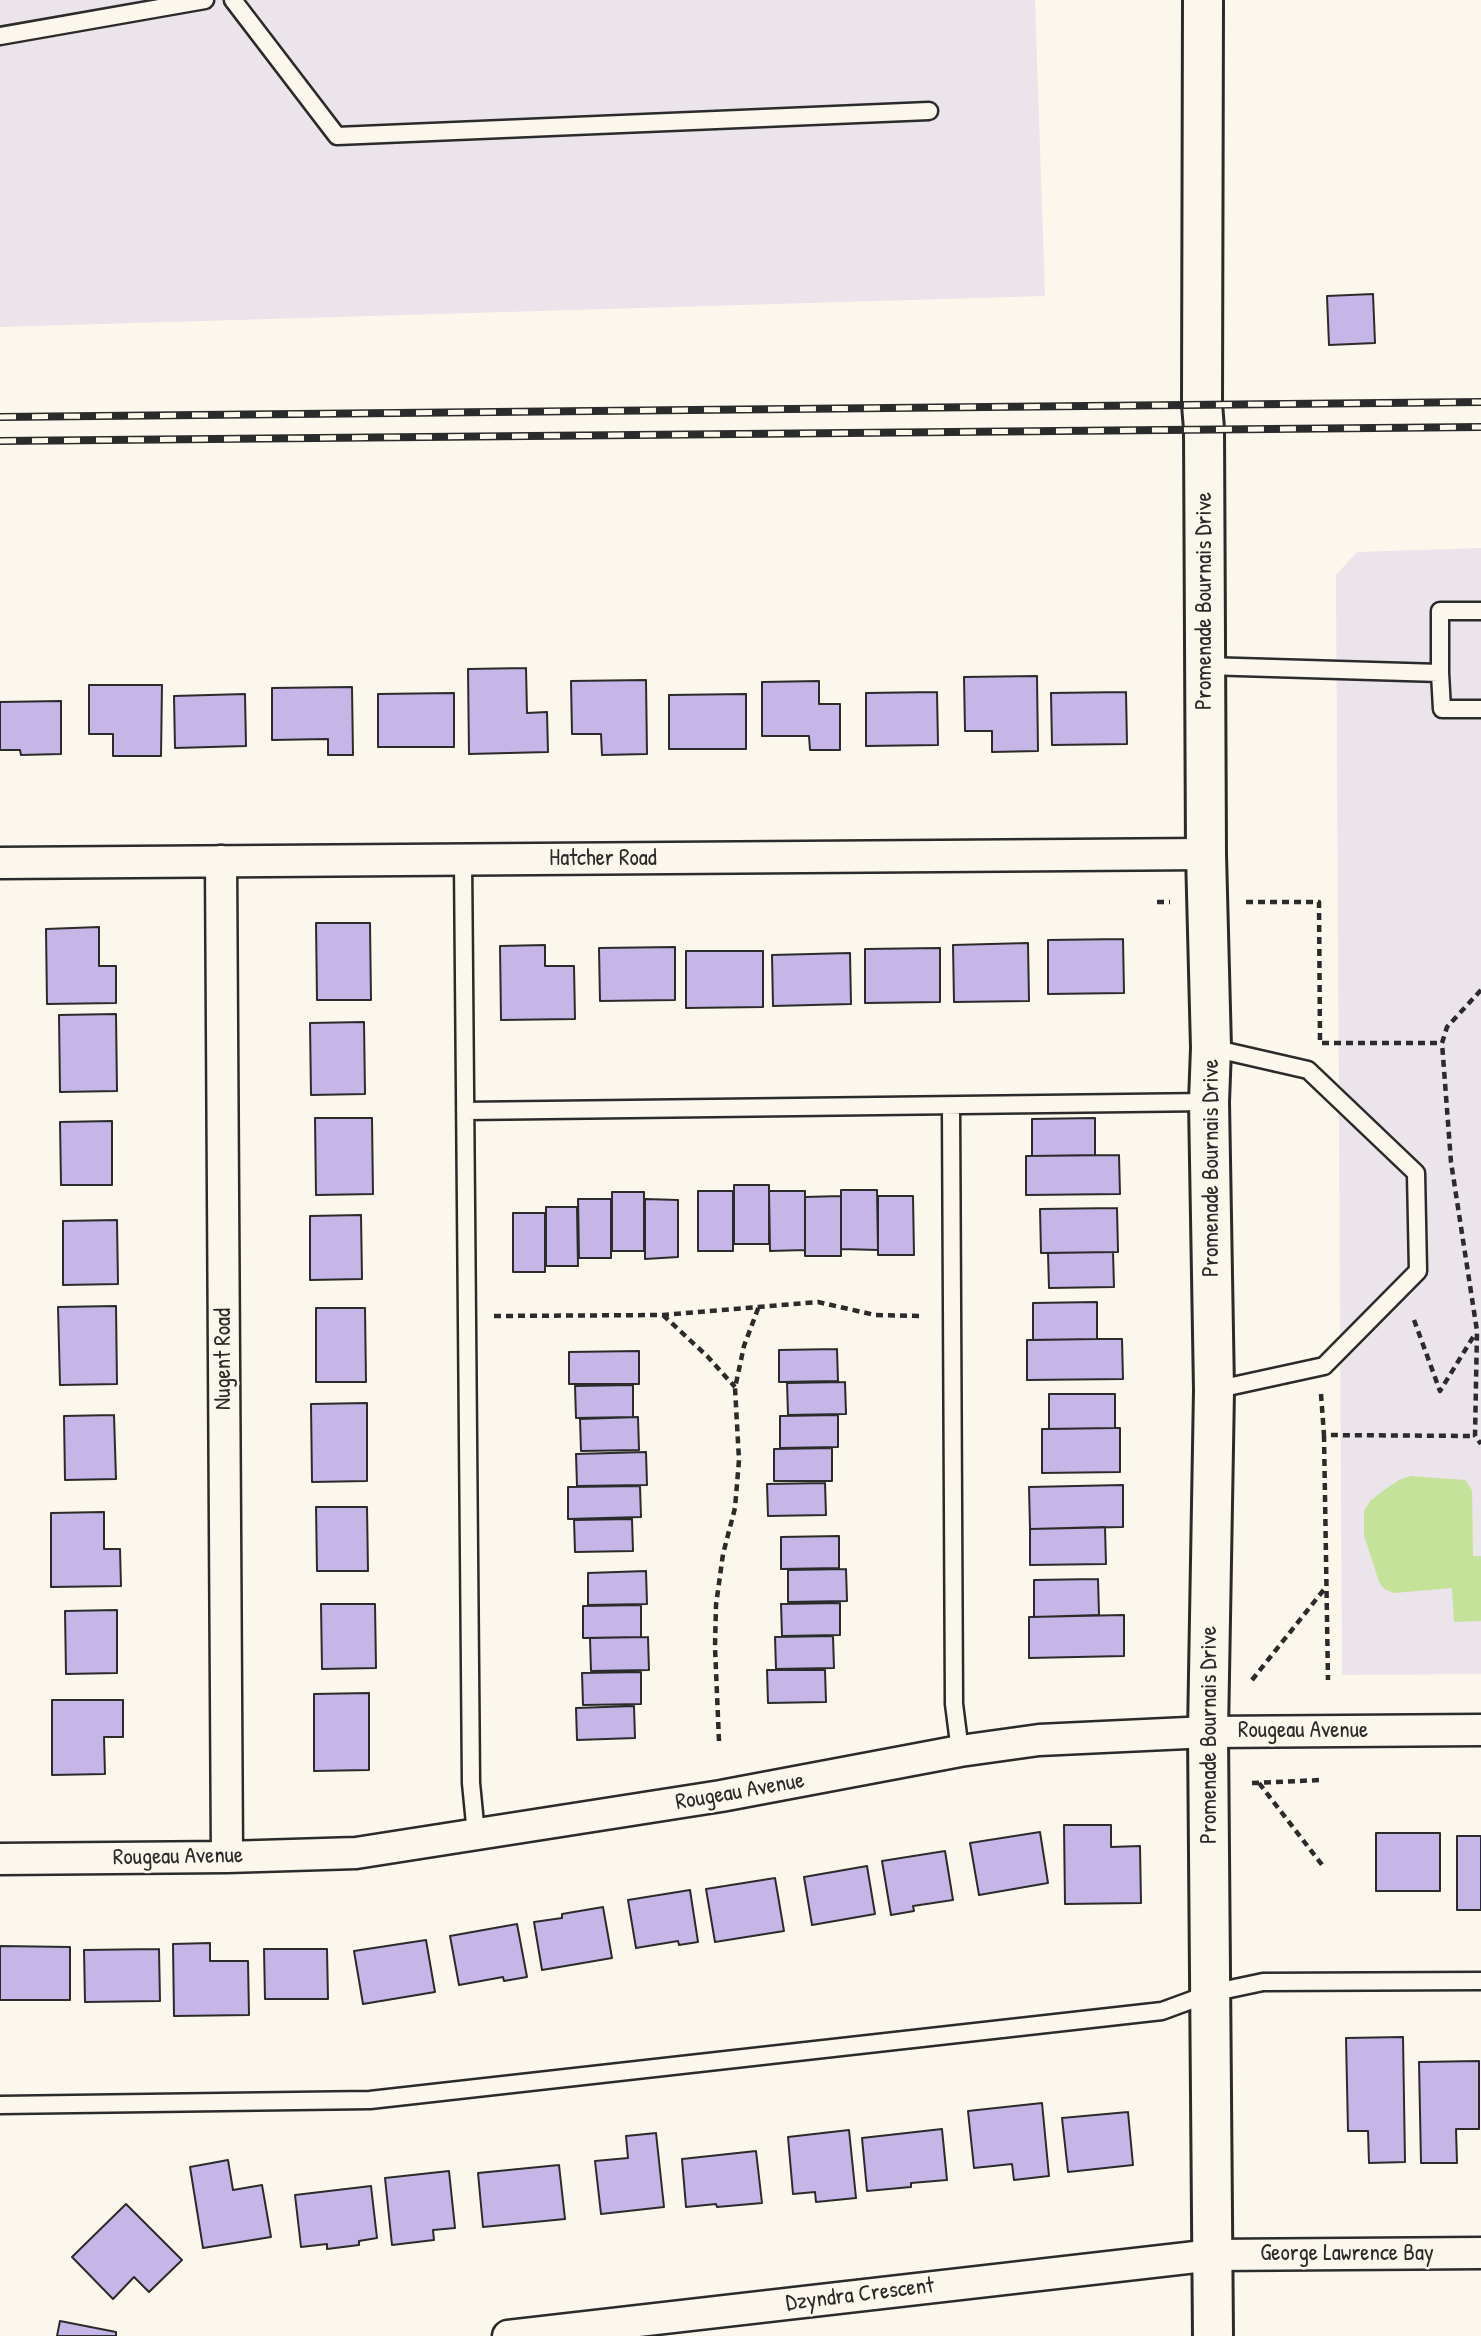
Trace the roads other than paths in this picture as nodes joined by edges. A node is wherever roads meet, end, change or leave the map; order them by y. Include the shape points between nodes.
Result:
1 (205, 0) edge
2 (233, 0) edge
3 (1203, 0) edge
4 (0, 36) edge
5 (929, 111) dead end
6 (1481, 611) edge
7 (1205, 666) junction
8 (1440, 673) junction
9 (1481, 709) edge
10 (1206, 854) junction
11 (463, 860) junction
12 (221, 861) junction
13 (0, 863) edge
14 (1211, 1048) junction
15 (1209, 1102) junction
16 (951, 1106) junction
17 (465, 1111) junction
18 (1214, 1390) junction
19 (1481, 1730) edge
20 (1208, 1732) junction
21 (960, 1751) junction
22 (476, 1834) junction
23 (228, 1857) junction
24 (0, 1859) edge
25 (1481, 1981) edge
26 (1211, 1993) junction
27 (0, 2105) edge
28 (1481, 2253) edge
29 (1213, 2255) junction
30 (508, 2336) edge
31 (1213, 2336) edge

1 - 4 lane
2 - 5 lane via 337,136
3 - 7 street, Promenade Bournais Drive
6 - 8 lane via 1440,611
7 - 8 lane
7 - 10 street, Promenade Bournais Drive
8 - 9 lane via 1441,709
10 - 11 street, Hatcher Road
10 - 14 street, Promenade Bournais Drive
11 - 12 street, Hatcher Road
11 - 17 lane
12 - 13 street, Hatcher Road
12 - 23 street, Nugent Road
14 - 15 street, Promenade Bournais Drive
14 - 18 lane via 1308,1070 1416,1173 1419,1271 1324,1366
15 - 16 lane
15 - 18 street, Promenade Bournais Drive
16 - 17 lane
16 - 21 lane via 954,1704
17 - 22 lane via 471,1783
18 - 20 street, Promenade Bournais Drive
19 - 20 street, Rougeau Avenue
20 - 21 street, Rougeau Avenue via 1039,1740
20 - 26 street, Promenade Bournais Drive
21 - 22 street, Rougeau Avenue via 721,1796
22 - 23 street, Rougeau Avenue via 356,1853
23 - 24 street, Rougeau Avenue
25 - 26 lane via 1263,1982
26 - 27 lane via 1162,2011 370,2100
26 - 29 street, Promenade Bournais Drive
28 - 29 street, George Lawrence Bay
29 - 30 street, Dzyndra Crescent
29 - 31 street, Promenade Bournais Drive

